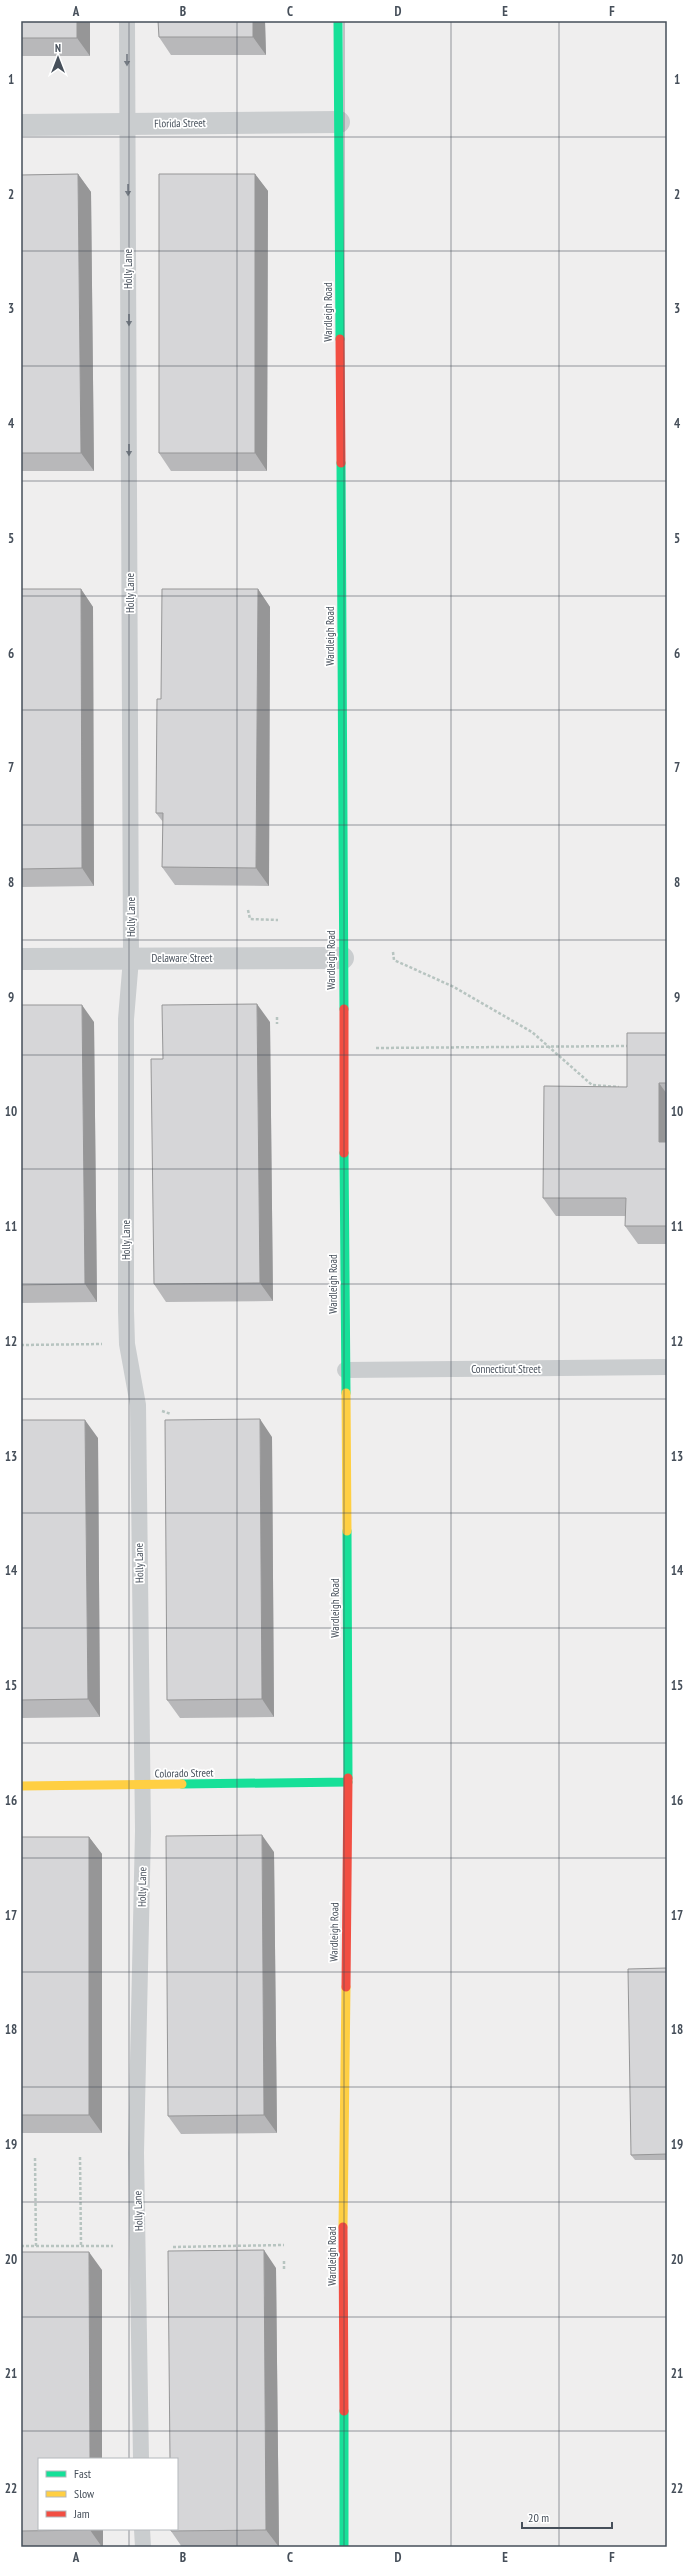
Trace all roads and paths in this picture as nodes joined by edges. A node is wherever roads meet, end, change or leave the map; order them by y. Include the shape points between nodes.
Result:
1 (127, 21) edge
2 (338, 21) edge
3 (338, 122) junction
4 (128, 124) junction
5 (21, 125) edge
6 (248, 910) dead end
7 (278, 920) dead end
8 (393, 952) dead end
9 (343, 958) junction
10 (131, 959) junction
11 (21, 960) edge
12 (277, 1017) dead end
13 (277, 1024) dead end
14 (548, 1046) junction
15 (635, 1046) edge
16 (376, 1048) dead end
17 (622, 1087) edge
18 (109, 1344) dead end
19 (21, 1345) edge
20 (667, 1367) edge
21 (345, 1370) junction
22 (348, 1782) junction
23 (21, 1786) edge
24 (142, 1786) junction
25 (80, 2157) dead end
26 (35, 2158) dead end
27 (284, 2245) dead end
28 (21, 2246) edge
29 (36, 2246) junction
30 (82, 2246) junction
31 (113, 2246) dead end
32 (173, 2247) dead end
33 (284, 2261) dead end
34 (284, 2270) dead end
35 (142, 2458) edge
36 (142, 2530) edge
37 (143, 2547) edge
38 (344, 2547) edge

1 -> 4 lane, Holly Lane
2 - 3 main road, Wardleigh Road
3 - 4 street, Florida Street
3 - 9 main road, Wardleigh Road
4 - 5 street, Florida Street
4 -> 10 lane, Holly Lane
6 - 7 path via 250,920
8 - 14 path via 394,960 454,987 532,1032
9 - 10 street, Delaware Street
9 - 21 main road, Wardleigh Road
10 - 11 street, Delaware Street
10 - 24 lane, Holly Lane via 126,1019 126,1311 127,1344 138,1405
12 - 13 path
14 - 15 path
14 - 16 path
14 - 17 path via 592,1085
18 - 19 path
20 - 21 lane, Connecticut Street
21 - 22 main road, Wardleigh Road
22 - 24 main road, Colorado Street
22 - 38 main road, Wardleigh Road via 343,2244
23 - 24 main road, Colorado Street
24 - 35 lane, Holly Lane via 136,2153
25 - 30 path
26 - 29 path
27 - 32 path
28 - 29 path
29 - 30 path
30 - 31 path
33 - 34 path
36 - 37 lane

